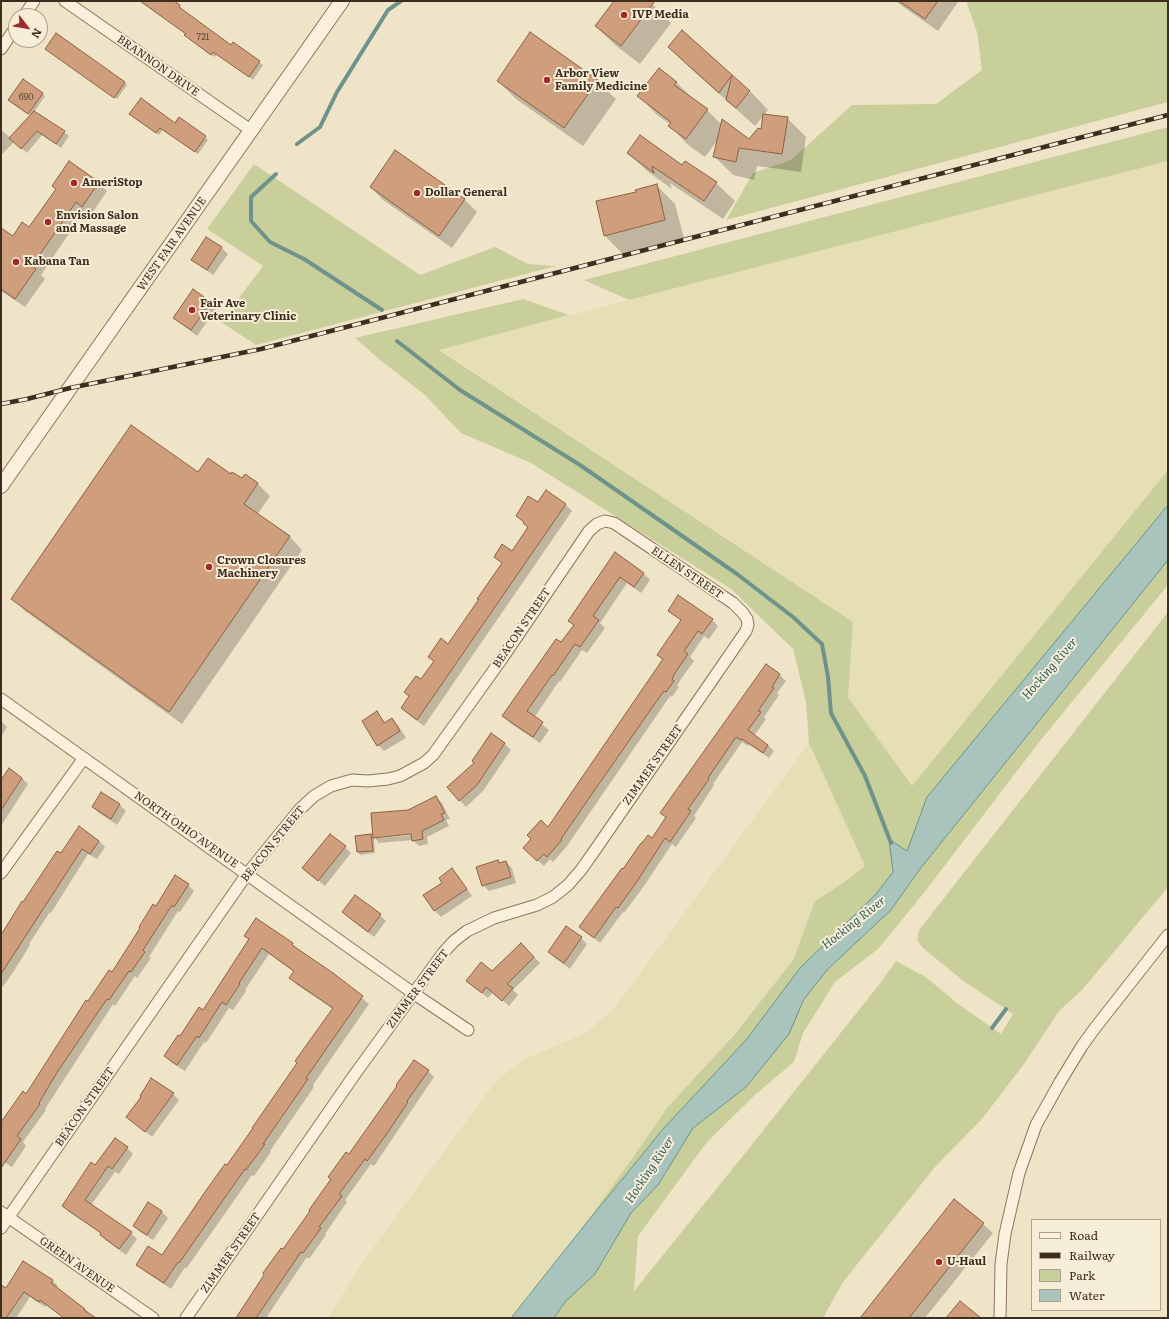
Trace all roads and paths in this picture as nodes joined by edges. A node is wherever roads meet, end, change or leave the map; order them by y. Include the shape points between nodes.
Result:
1 (65, 1) edge
2 (342, 1) edge
3 (8, 39) edge
4 (1, 49) edge
5 (252, 131) junction
6 (1, 486) edge
7 (614, 523) joint
8 (746, 631) joint
9 (1, 699) edge
10 (84, 758) junction
11 (1, 873) edge
12 (247, 874) junction
13 (1168, 935) edge
14 (413, 993) junction
15 (468, 1030) dead end
16 (5, 1215) edge
17 (1, 1228) edge
18 (153, 1318) edge
19 (186, 1318) edge
20 (1000, 1318) edge

1 - 5 street, BRANNON DRIVE
2 - 5 street, WEST FAIR AVENUE
3 - 4 street
5 - 6 street, WEST FAIR AVENUE
7 - 8 street, ELLEN STREET via 732,603 747,619
7 - 12 street, BEACON STREET via 605,521 596,524 589,531 433,755 400,776 342,782 314,796 299,810
8 - 14 street, ZIMMER STREET via 593,853 568,885 537,905 494,918 467,931 443,953
9 - 10 street, NORTH OHIO AVENUE
10 - 11 street
10 - 12 street, NORTH OHIO AVENUE
12 - 14 street, NORTH OHIO AVENUE
12 - 16 street, BEACON STREET
13 - 20 street via 1082,1046 1036,1125 1019,1173 1005,1234 1001,1264
14 - 15 street, NORTH OHIO AVENUE
14 - 19 street, ZIMMER STREET
16 - 17 street, BEACON STREET
16 - 18 street, GREEN AVENUE

